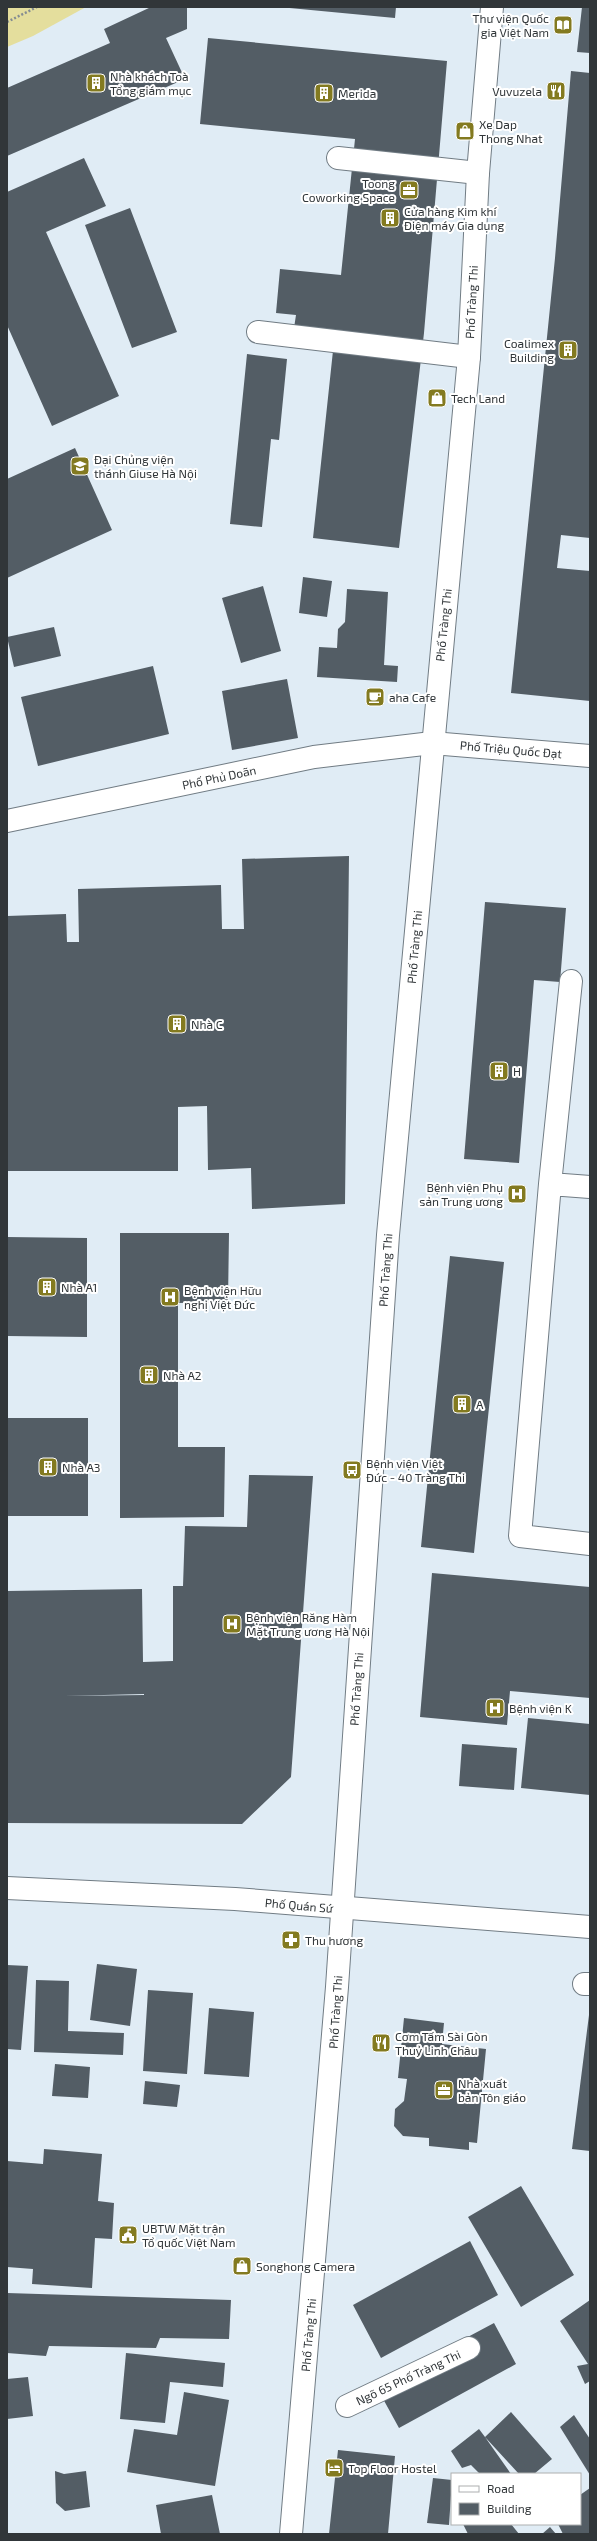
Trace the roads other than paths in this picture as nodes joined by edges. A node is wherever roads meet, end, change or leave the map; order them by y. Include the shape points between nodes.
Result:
1 (492, 7) edge
2 (338, 158) dead end
3 (478, 173) junction
4 (258, 332) dead end
5 (468, 357) junction
6 (432, 743) junction
7 (590, 756) edge
8 (7, 821) edge
9 (571, 981) dead end
10 (550, 1184) junction
11 (590, 1187) edge
12 (590, 1544) edge
13 (7, 1888) edge
14 (341, 1909) junction
15 (590, 1927) edge
16 (469, 2348) dead end
17 (347, 2406) dead end
18 (291, 2534) edge

1 - 3 main road, Phố Tràng Thi
2 - 3 main road
3 - 5 main road, Phố Tràng Thi
4 - 5 main road
5 - 6 main road, Phố Tràng Thi
6 - 7 main road, Phố Triệu Quốc Đạt
6 - 8 main road, Phố Phủ Doãn via 314,757
6 - 14 main road, Phố Tràng Thi via 388,1235
9 - 10 main road
10 - 11 main road
10 - 12 main road via 520,1536
13 - 14 main road, Phố Quán Sứ via 235,1899
14 - 15 main road, Phố Quán Sứ
14 - 18 main road, Phố Tràng Thi via 337,1987
16 - 17 main road, Ngõ 65 Phố Tràng Thi

